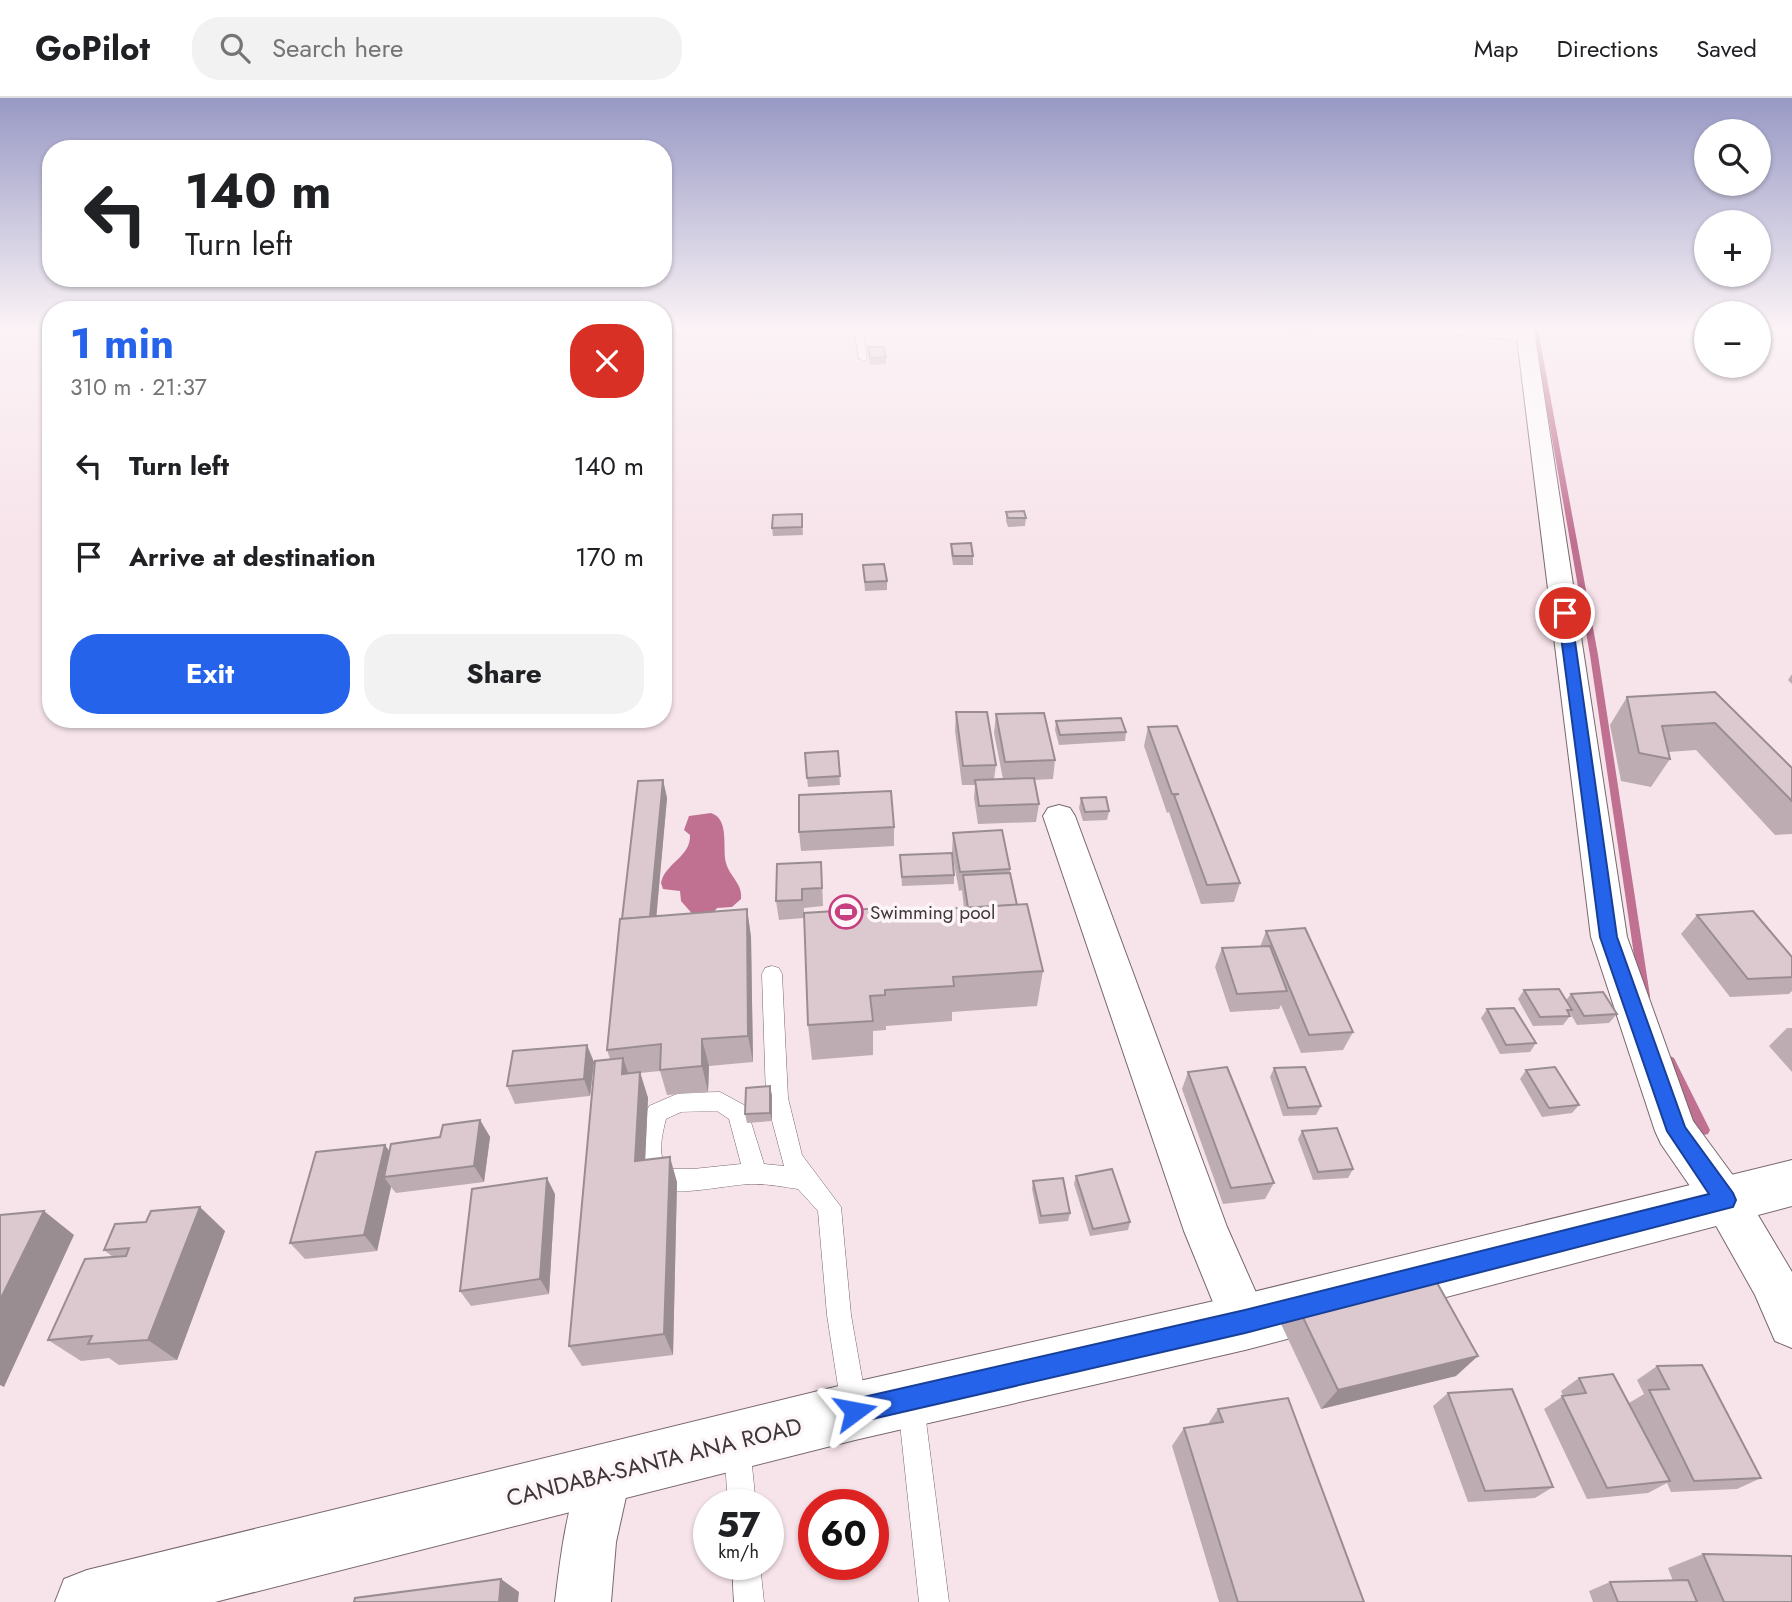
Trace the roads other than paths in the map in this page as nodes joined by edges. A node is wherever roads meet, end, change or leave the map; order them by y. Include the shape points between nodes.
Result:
1 (1535, 400) edge
2 (1059, 816) dead end
3 (772, 974) dead end
4 (755, 1173) junction
5 (804, 1180) junction
6 (1792, 1184) edge
7 (1725, 1200) junction
8 (1245, 1322) junction
9 (1792, 1324) edge
10 (911, 1398) junction
11 (855, 1411) junction
12 (736, 1441) junction
13 (605, 1474) junction
14 (740, 1489) edge
15 (748, 1580) edge
16 (87, 1602) edge
17 (583, 1602) edge
18 (750, 1602) edge
19 (934, 1602) edge

1 - 7 street via 1609,937 1676,1131
2 - 8 street via 1206,1231
3 - 5 lane via 777,1098 792,1158
4 - 4 lane via 661,1179 652,1169 649,1141 657,1113 679,1103 720,1101 738,1112
4 - 5 lane
5 - 11 lane via 829,1207 839,1315
6 - 7 main road, CANDABA-SANTA ANA ROAD
7 - 8 main road, CANDABA-SANTA ANA ROAD
7 - 9 street
8 - 10 main road, CANDABA-SANTA ANA ROAD
10 - 11 main road, CANDABA-SANTA ANA ROAD
10 - 19 lane
11 - 12 main road, CANDABA-SANTA ANA ROAD
12 - 13 main road, CANDABA-SANTA ANA ROAD
12 - 14 lane
13 - 16 main road, CANDABA-SANTA ANA ROAD
13 - 17 street via 589,1542
15 - 18 lane

